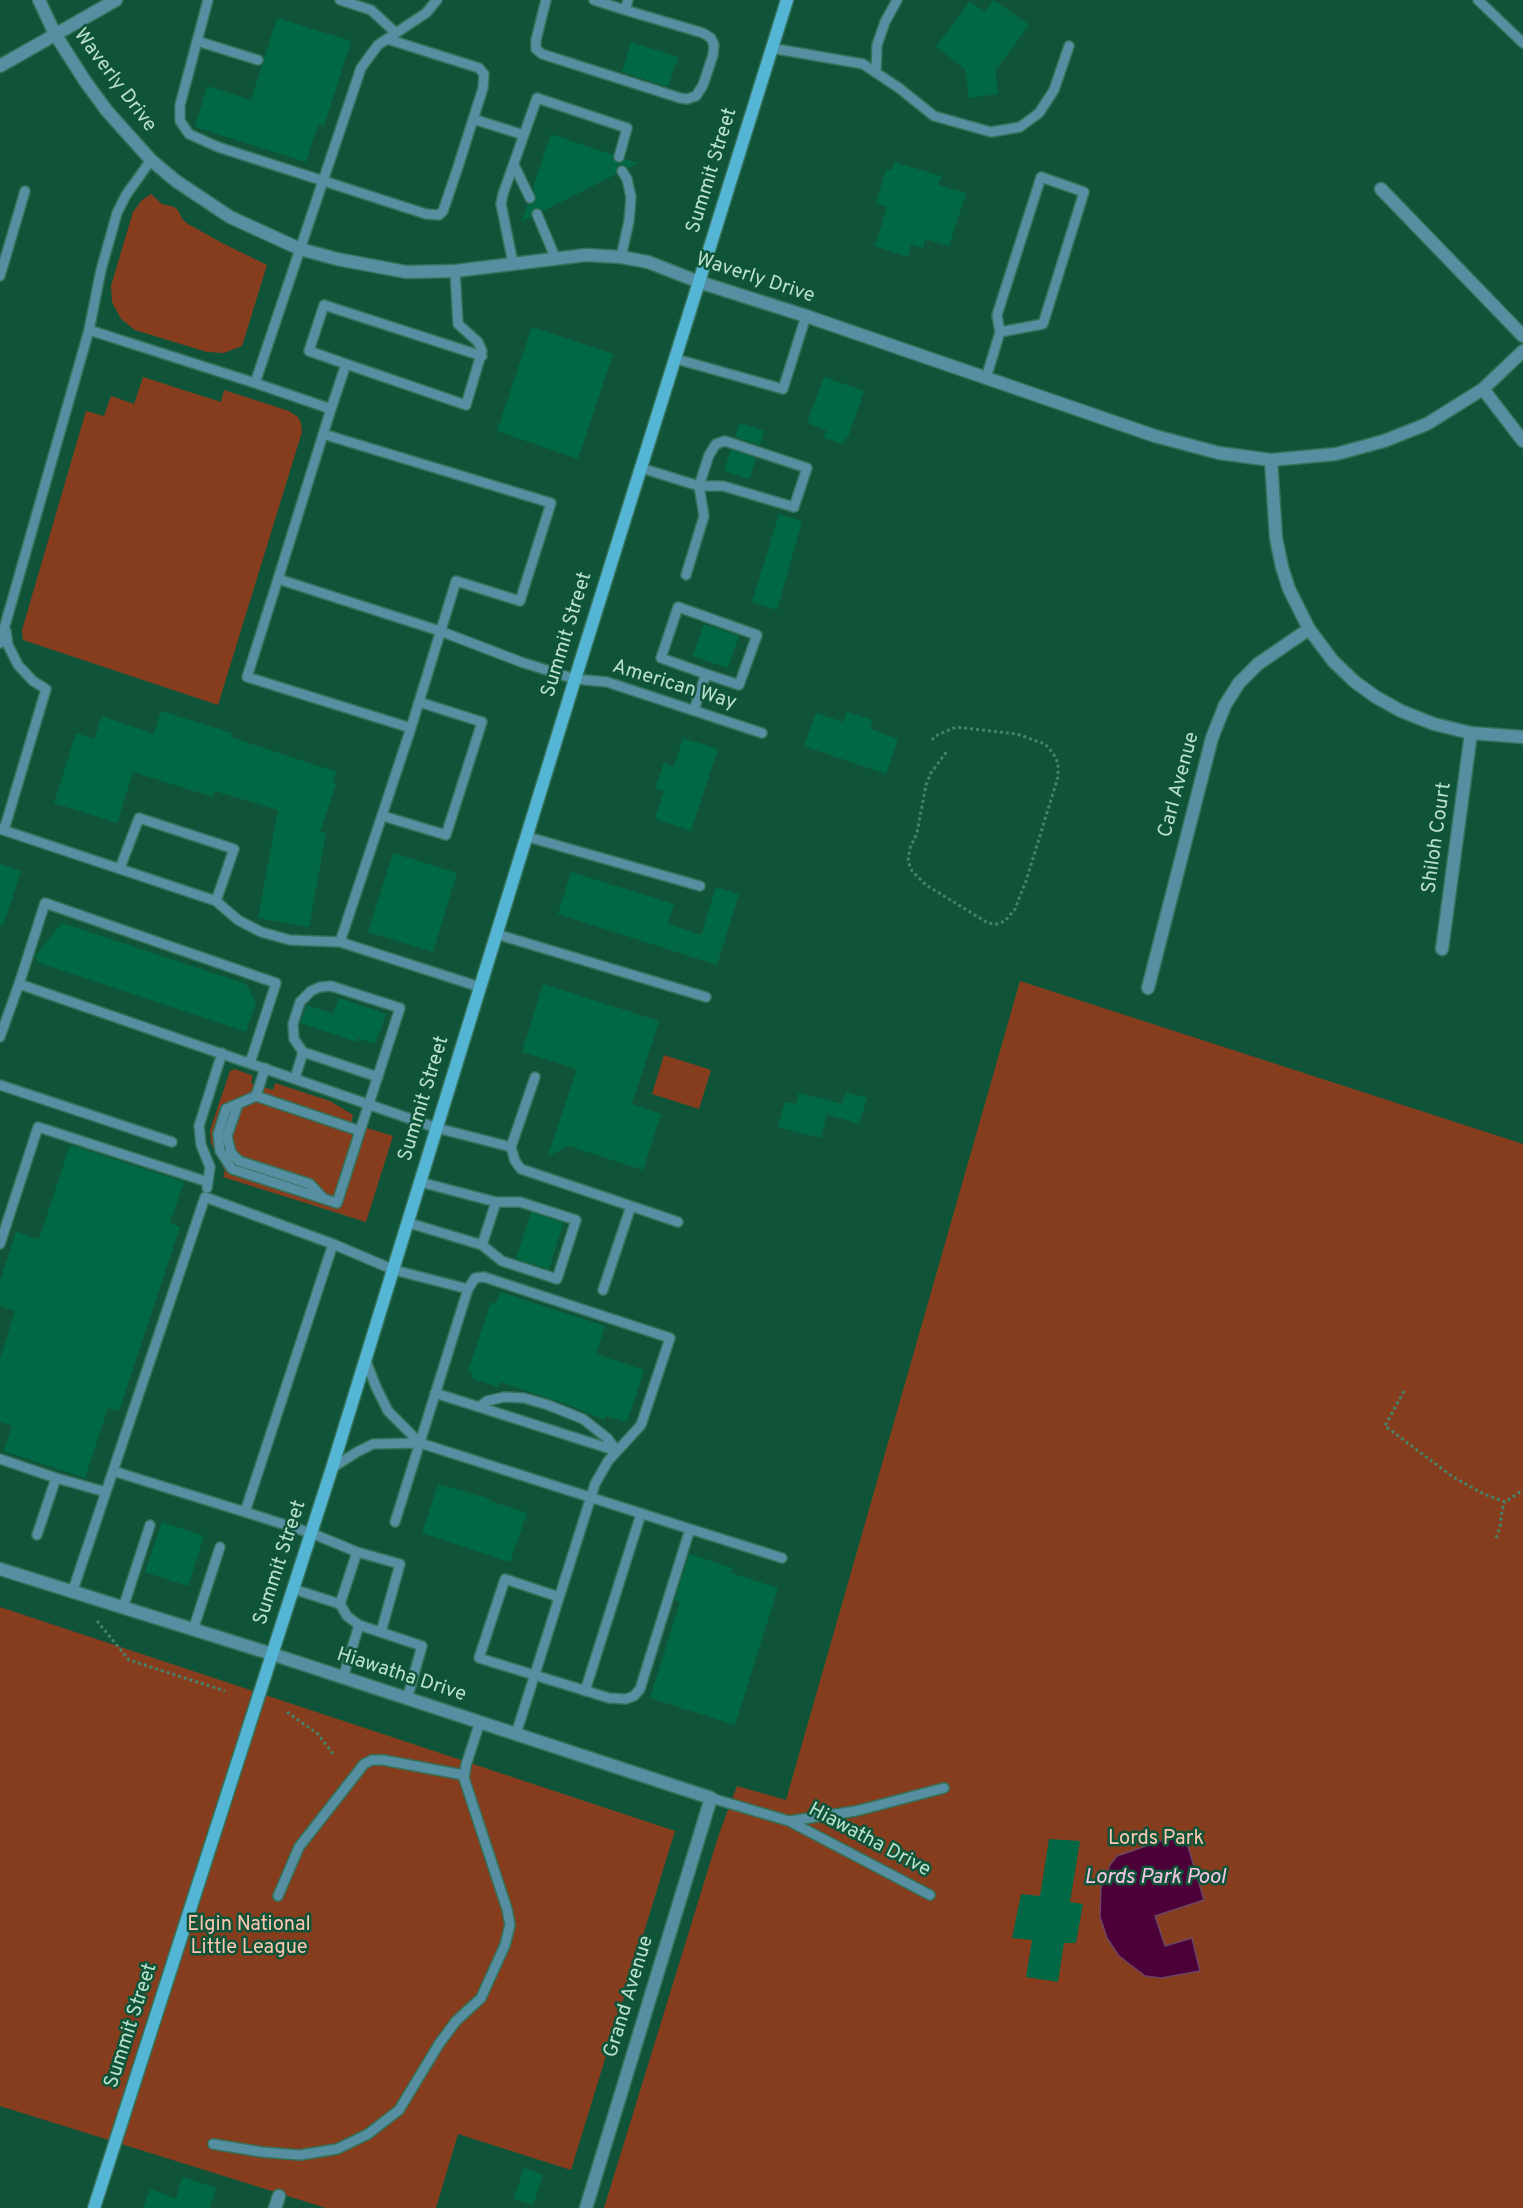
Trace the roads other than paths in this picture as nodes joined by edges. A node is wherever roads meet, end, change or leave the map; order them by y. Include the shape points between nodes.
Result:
1 (39, 0) edge
2 (116, 0) edge
3 (208, 0) edge
4 (340, 0) edge
5 (438, 0) edge
6 (546, 0) edge
7 (594, 0) edge
8 (628, 0) edge
9 (787, 0) edge
10 (897, 0) edge
11 (1478, 0) edge
12 (625, 10) junction
13 (55, 34) junction
14 (391, 36) junction
15 (197, 41) junction
16 (1523, 43) edge
17 (1069, 46) dead end
18 (771, 48) junction
19 (258, 60) dead end
20 (0, 66) edge
21 (876, 72) junction
22 (473, 119) junction
23 (524, 135) junction
24 (619, 157) dead end
25 (151, 160) junction
26 (514, 165) junction
27 (622, 171) dead end
28 (324, 181) junction
29 (1381, 189) dead end
30 (25, 191) dead end
31 (530, 198) dead end
32 (537, 214) dead end
33 (300, 249) junction
34 (555, 257) junction
35 (621, 257) junction
36 (2, 261) edge
37 (513, 263) junction
38 (455, 271) junction
39 (0, 276) edge
40 (699, 282) junction
41 (807, 316) junction
42 (89, 330) junction
43 (1000, 333) junction
44 (1523, 336) edge
45 (1523, 351) edge
46 (482, 356) junction
47 (676, 359) junction
48 (346, 364) junction
49 (986, 378) junction
50 (255, 383) junction
51 (1483, 389) junction
52 (331, 409) junction
53 (323, 434) junction
54 (1523, 441) edge
55 (1271, 460) junction
56 (641, 468) junction
57 (699, 486) junction
58 (686, 575) dead end
59 (278, 579) junction
60 (5, 626) junction
61 (1309, 629) junction
62 (440, 631) junction
63 (0, 644) edge
64 (706, 674) junction
65 (575, 679) junction
66 (419, 702) junction
67 (694, 710) junction
68 (411, 728) junction
69 (762, 733) dead end
70 (1472, 733) junction
71 (1523, 738) edge
72 (383, 816) junction
73 (2, 830) edge
74 (528, 837) junction
75 (120, 868) junction
76 (700, 886) dead end
77 (216, 901) junction
78 (496, 934) junction
79 (340, 942) junction
80 (1442, 949) dead end
81 (19, 984) junction
82 (480, 987) junction
83 (1148, 988) dead end
84 (706, 997) dead end
85 (0, 1037) edge
86 (303, 1052) junction
87 (222, 1053) junction
88 (250, 1063) junction
89 (265, 1068) junction
90 (378, 1077) junction
91 (535, 1077) dead end
92 (295, 1078) junction
93 (0, 1085) edge
94 (256, 1096) junction
95 (370, 1104) junction
96 (437, 1128) junction
97 (360, 1131) junction
98 (172, 1142) dead end
99 (511, 1147) junction
100 (208, 1182) junction
101 (420, 1182) junction
102 (206, 1197) junction
103 (496, 1202) junction
104 (632, 1206) junction
105 (678, 1222) dead end
106 (409, 1223) junction
107 (0, 1244) edge
108 (333, 1244) junction
109 (482, 1245) junction
110 (394, 1270) junction
111 (468, 1289) junction
112 (603, 1290) dead end
113 (366, 1361) junction
114 (435, 1393) junction
115 (479, 1407) junction
116 (420, 1443) junction
117 (617, 1451) junction
118 (0, 1460) edge
119 (332, 1468) junction
120 (113, 1471) junction
121 (56, 1478) junction
122 (106, 1492) junction
123 (591, 1498) junction
124 (245, 1512) junction
125 (641, 1514) junction
126 (394, 1522) dead end
127 (150, 1525) dead end
128 (690, 1529) junction
129 (311, 1533) junction
130 (38, 1535) dead end
131 (220, 1547) dead end
132 (357, 1552) junction
133 (782, 1558) dead end
134 (0, 1569) edge
135 (293, 1589) junction
136 (72, 1593) junction
137 (559, 1597) junction
138 (340, 1604) junction
139 (123, 1608) junction
140 (360, 1625) junction
141 (193, 1630) junction
142 (381, 1632) junction
143 (272, 1654) junction
144 (534, 1676) junction
145 (343, 1678) junction
146 (585, 1691) junction
147 (406, 1699) junction
148 (480, 1722) junction
149 (516, 1734) junction
150 (464, 1775) junction
151 (944, 1788) dead end
152 (711, 1798) junction
153 (789, 1821) junction
154 (930, 1895) dead end
155 (278, 1896) dead end
156 (213, 2144) dead end
157 (94, 2208) edge
158 (586, 2208) edge

1 - 13 street, Waverly Drive
2 - 13 street
3 - 15 lane
4 - 14 lane via 371,10
5 - 14 lane via 426,13
6 - 12 lane via 536,40 536,49 542,54 687,99 696,96 713,55 713,41 703,33
7 - 12 lane
8 - 12 lane
9 - 18 main road, Summit Street
10 - 21 lane via 877,45
11 - 16 lane
13 - 20 street
13 - 25 street, Waverly Drive via 106,111
14 - 22 lane via 481,70 484,81
14 - 28 lane via 373,50 361,68
15 - 19 lane
15 - 28 lane via 180,105 180,120 189,135
17 - 21 lane via 1054,90 1039,113 1020,127 991,132 934,116
18 - 21 lane via 862,64
18 - 40 main road, Summit Street
22 - 23 lane
22 - 28 lane via 446,205 439,215
23 - 24 lane via 537,98 627,128
23 - 26 lane
25 - 33 street, Waverly Drive via 230,217
25 - 42 lane via 117,213
26 - 31 lane
26 - 37 lane via 501,204
27 - 35 lane via 631,197
28 - 33 lane
29 - 44 street
30 - 36 lane
32 - 34 lane
33 - 38 street, Waverly Drive via 397,271
33 - 50 lane
34 - 35 street, Waverly Drive
34 - 37 street, Waverly Drive
35 - 40 street, Waverly Drive via 658,265
36 - 39 lane
37 - 38 street, Waverly Drive
38 - 46 lane via 458,324 480,344
40 - 41 street, Waverly Drive
40 - 47 main road, Summit Street
41 - 47 lane via 783,389
41 - 49 street, Waverly Drive
42 - 50 lane
42 - 60 lane
43 - 43 lane via 1043,324 1084,192 1041,177 997,315
43 - 49 lane
45 - 51 street, Waverly Drive
46 - 48 lane via 466,405
46 - 48 lane via 324,305 309,351
47 - 56 main road, Summit Street
48 - 52 lane
49 - 55 street, Waverly Drive via 1187,446
50 - 52 lane
51 - 54 street
51 - 55 street, Waverly Drive via 1427,424 1384,441 1336,454
52 - 53 lane
53 - 59 lane
53 - 62 lane via 551,503 520,601 456,581
55 - 61 street via 1276,538 1282,567
56 - 57 lane
56 - 65 main road, Summit Street
57 - 57 lane via 723,486 794,507 807,468 718,442
57 - 58 lane via 704,516
59 - 62 lane, American Way
59 - 68 lane via 247,677
60 - 63 lane
60 - 73 lane via 15,660 29,678 46,689
61 - 70 street via 1333,661 1376,697 1434,724
61 - 83 street, Carl Avenue via 1258,664 1225,705 1212,738
62 - 65 lane, American Way
62 - 66 lane
64 - 64 lane via 739,685 757,634 678,607 661,658
64 - 67 lane
65 - 67 lane, American Way via 607,682
65 - 74 main road, Summit Street
66 - 68 lane
66 - 72 lane via 482,722 446,835
67 - 69 lane, American Way
68 - 72 lane
70 - 71 street
70 - 80 street, Shiloh Court
72 - 79 lane
73 - 75 lane
74 - 76 lane
74 - 78 main road, Summit Street
75 - 77 lane
75 - 77 lane via 139,818 234,849
77 - 79 lane via 238,920 261,932 296,941
78 - 82 main road, Summit Street
78 - 84 lane
79 - 82 lane
81 - 85 lane
81 - 87 lane
81 - 88 lane via 45,903 276,983
82 - 96 main road, Summit Street
86 - 90 lane
86 - 90 lane via 294,1039 293,1024 300,1002 316,988 336,987 400,1008
86 - 92 lane
87 - 88 lane
87 - 100 lane via 199,1126 210,1167
88 - 89 lane
89 - 92 lane
89 - 94 lane
90 - 95 lane
91 - 99 lane
92 - 95 lane
93 - 98 lane
94 - 97 lane
94 - 97 lane via 226,1109 218,1134 220,1151 232,1169 337,1203
95 - 96 lane
95 - 97 lane
96 - 99 lane
96 - 101 main road, Summit Street
99 - 104 lane via 521,1168
100 - 102 lane
100 - 107 lane via 38,1127
101 - 103 lane
101 - 106 main road, Summit Street
102 - 108 lane
102 - 120 lane
103 - 109 lane
103 - 109 lane via 520,1202 576,1220 557,1279 502,1261
104 - 105 lane
104 - 112 lane
106 - 109 lane
106 - 110 main road, Summit Street
108 - 110 lane
108 - 124 lane
110 - 111 lane
110 - 113 main road, Summit Street
111 - 114 lane
111 - 117 lane via 475,1278 484,1277 670,1338 642,1425
113 - 116 lane via 388,1411
113 - 119 main road, Summit Street
114 - 115 lane
114 - 116 lane
115 - 117 lane
115 - 117 lane via 504,1397 548,1405 583,1419
116 - 119 lane via 373,1444
116 - 123 lane
116 - 126 lane
117 - 123 lane via 604,1466
118 - 121 lane
119 - 129 main road, Summit Street
120 - 122 lane
120 - 124 lane
121 - 122 lane
121 - 130 lane
122 - 136 lane
123 - 125 lane
123 - 137 lane
124 - 129 lane
125 - 128 lane
125 - 146 lane
127 - 139 lane
128 - 133 lane
128 - 146 lane via 638,1694 615,1699
129 - 132 lane
129 - 135 main road, Summit Street
131 - 141 lane
132 - 138 lane
132 - 142 lane via 400,1564
134 - 136 street, Hiawatha Drive
135 - 138 lane
135 - 143 main road, Summit Street
136 - 139 street, Hiawatha Drive
137 - 144 lane
137 - 144 lane via 505,1579 479,1658
138 - 140 lane via 347,1616
139 - 141 street, Hiawatha Drive
140 - 142 lane
140 - 145 lane
141 - 143 street, Hiawatha Drive
142 - 147 lane via 422,1646
143 - 145 street, Hiawatha Drive
143 - 157 main road, Summit Street
144 - 146 lane
144 - 149 lane
145 - 147 street, Hiawatha Drive
147 - 148 street, Hiawatha Drive
148 - 149 street, Hiawatha Drive
148 - 150 lane
149 - 152 street, Hiawatha Drive
150 - 155 lane via 383,1760 364,1764 299,1846
150 - 156 lane via 510,1920 506,1945 481,1998 439,2044 399,2110 368,2134 337,2149 300,2155
151 - 153 lane, Hiawatha Drive via 856,1811
152 - 153 lane, Hiawatha Drive
152 - 158 street, Grand Avenue
153 - 154 lane, Hiawatha Drive

